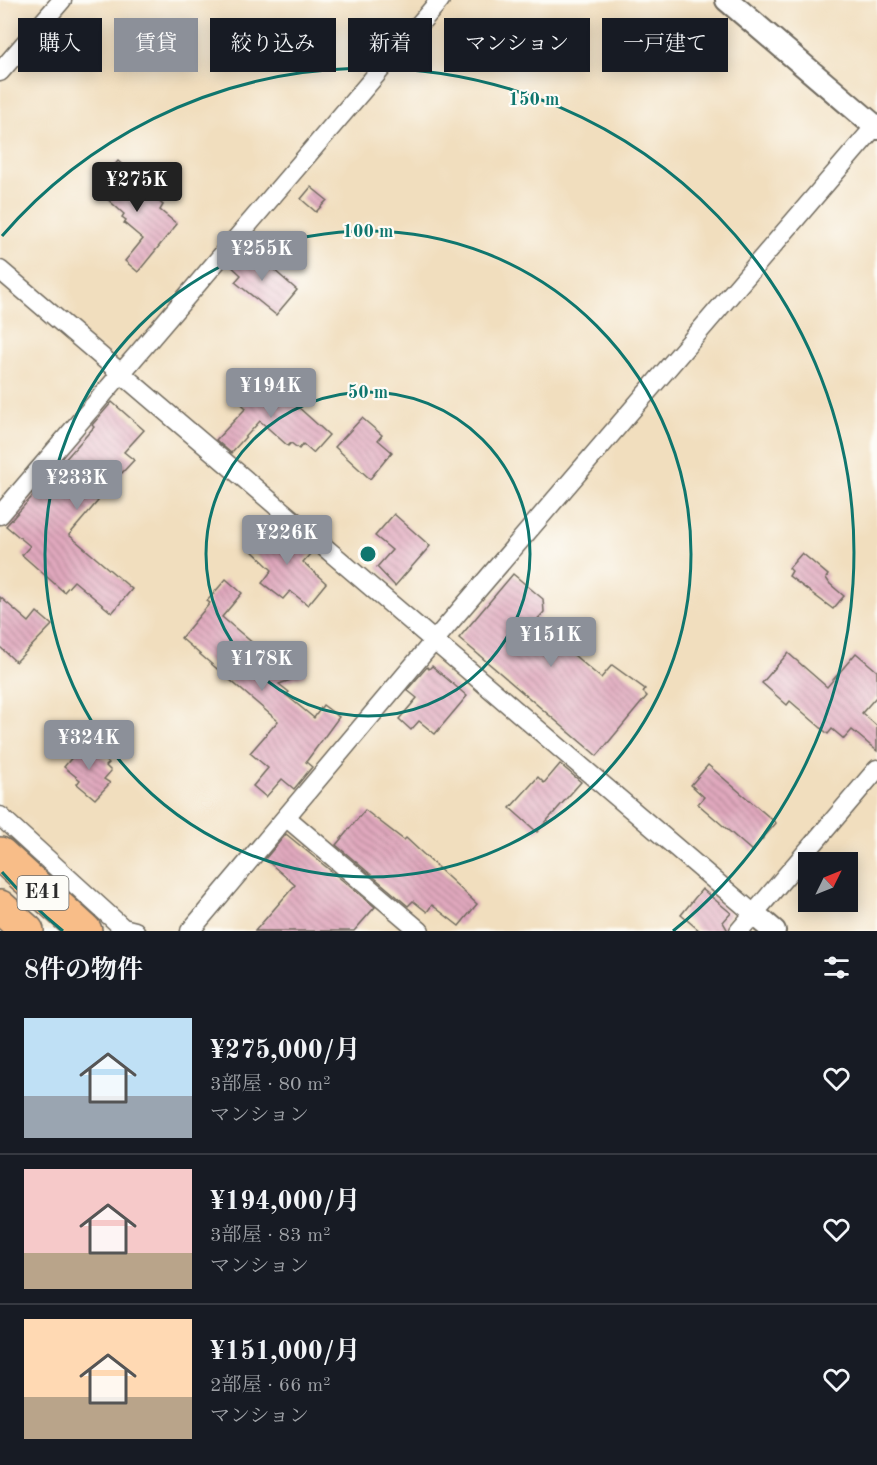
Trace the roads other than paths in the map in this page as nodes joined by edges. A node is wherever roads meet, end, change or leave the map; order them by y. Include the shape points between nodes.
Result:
1 (62, 0) edge
2 (440, 0) edge
3 (727, 0) edge
4 (0, 72) edge
5 (876, 126) edge
6 (0, 270) edge
7 (123, 374) junction
8 (0, 515) edge
9 (433, 642) junction
10 (877, 769) edge
11 (0, 816) edge
12 (287, 818) junction
13 (0, 854) edge
14 (0, 907) edge
15 (747, 922) edge
16 (27, 931) edge
17 (85, 931) edge
18 (135, 931) edge
19 (190, 931) edge
20 (420, 931) edge
21 (774, 931) edge

1 - 4 street
2 - 7 street
3 - 5 street
5 - 9 street
6 - 7 street
7 - 8 street
7 - 9 street
9 - 12 street
9 - 15 street
10 - 15 street
11 - 18 street via 123,928
12 - 19 street
12 - 20 street
13 - 17 highway, E41
14 - 16 highway, E41
15 - 21 street

